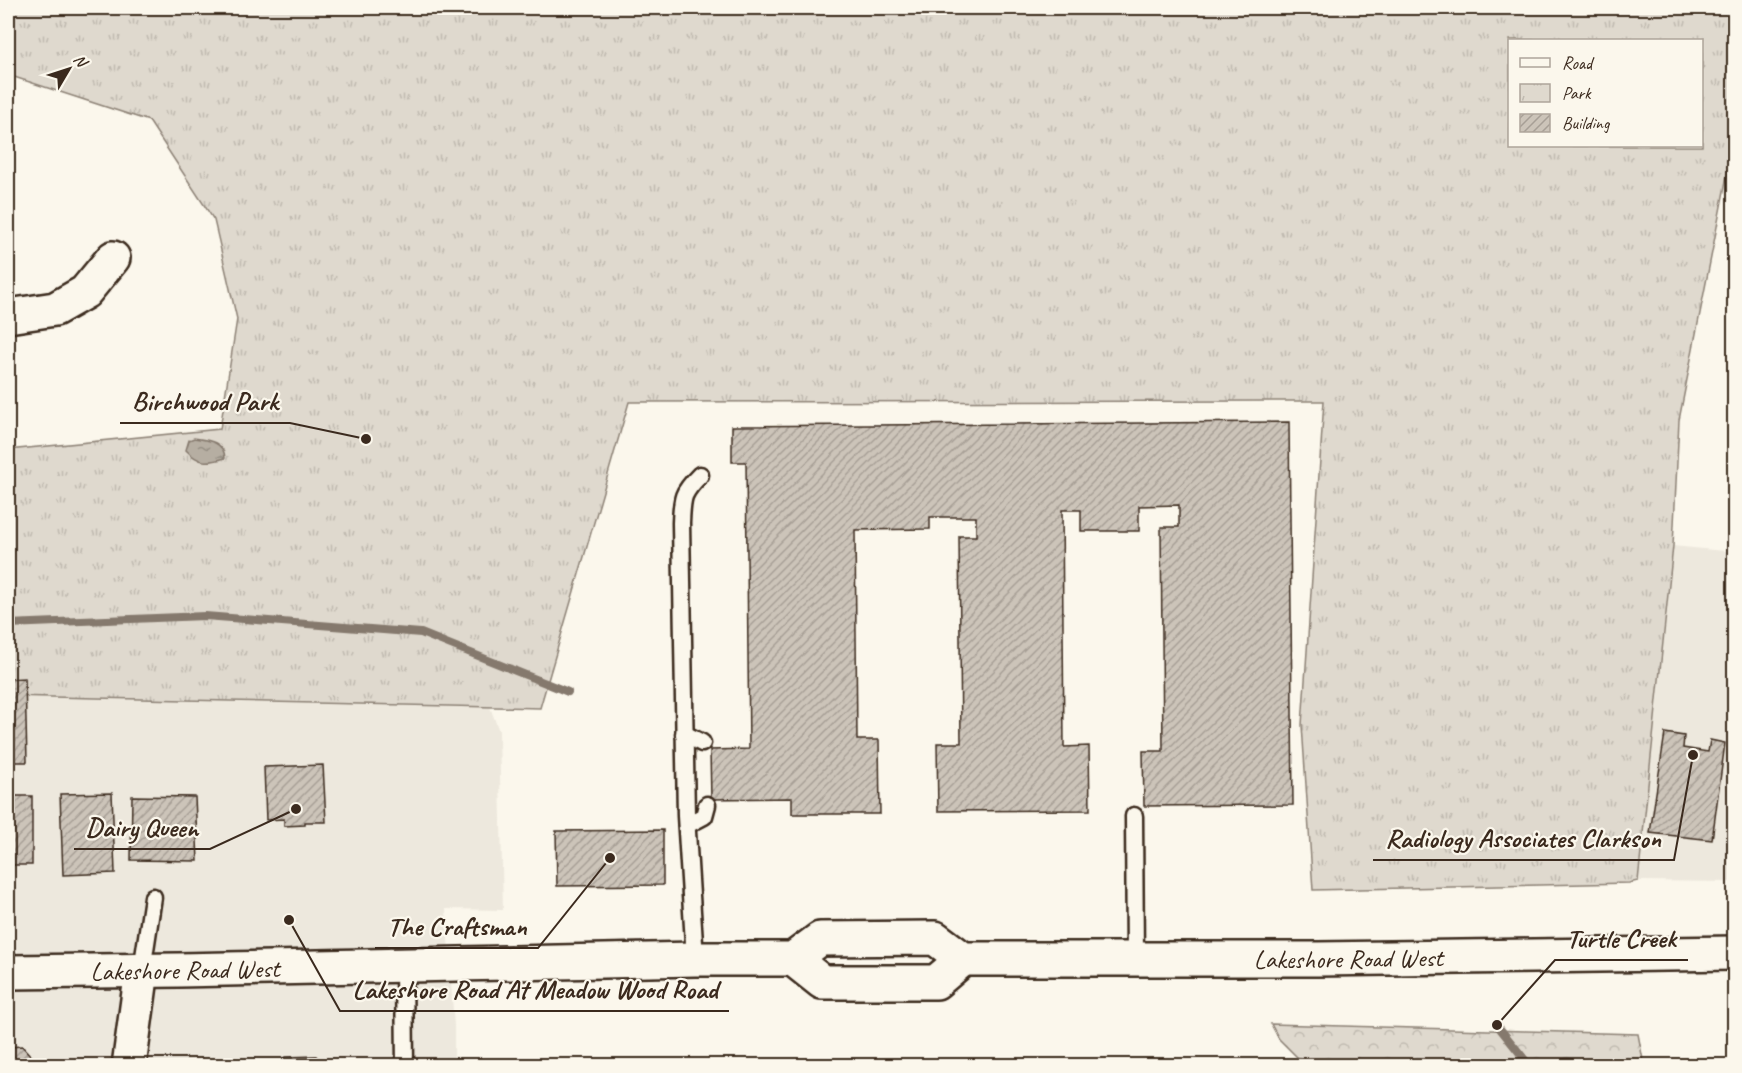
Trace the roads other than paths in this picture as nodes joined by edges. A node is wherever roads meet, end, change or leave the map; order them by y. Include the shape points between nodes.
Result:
1 (113, 258) dead end
2 (8, 316) edge
3 (700, 475) dead end
4 (684, 734) junction
5 (702, 743) dead end
6 (707, 805) dead end
7 (1134, 816) dead end
8 (687, 825) junction
9 (153, 897) dead end
10 (1734, 953) edge
11 (695, 959) junction
12 (793, 959) junction
13 (963, 959) junction
14 (1135, 959) junction
15 (404, 966) junction
16 (142, 970) junction
17 (8, 972) edge
18 (129, 1065) edge
19 (405, 1065) edge

1 - 2 main road via 85,291 55,309
3 - 4 lane via 686,489 682,502
4 - 5 lane
4 - 8 lane
6 - 8 lane via 704,816
7 - 14 lane
8 - 11 lane
9 - 16 lane
10 - 14 main road, Lakeshore Road West
11 - 12 main road, Lakeshore Road West
11 - 15 main road, Lakeshore Road West
12 - 13 main road via 820,939 935,938
12 - 13 main road via 822,982 936,982
13 - 14 main road, Lakeshore Road West
15 - 16 main road, Lakeshore Road West
15 - 19 lane
16 - 17 main road, Lakeshore Road West
16 - 18 main road

